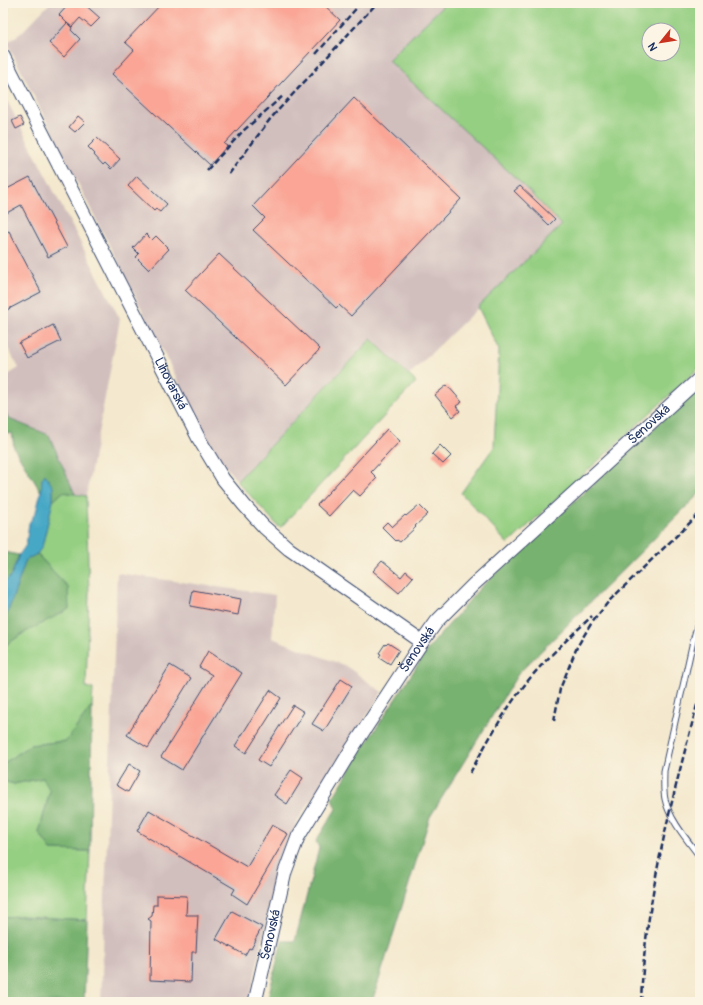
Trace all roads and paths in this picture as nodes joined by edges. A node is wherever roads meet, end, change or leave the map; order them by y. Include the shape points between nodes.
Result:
1 (6, 3) edge
2 (3, 6) edge
3 (3, 56) edge
4 (700, 378) edge
5 (700, 616) edge
6 (422, 642) junction
7 (700, 857) edge
8 (255, 1002) edge

1 - 2 lane
3 - 6 street, Lihovarská via 199,439 223,479 264,527 289,550
4 - 6 street, Šenovská via 457,600
5 - 7 lane via 664,771 663,786 670,813
6 - 8 street, Šenovská via 298,837 284,872

